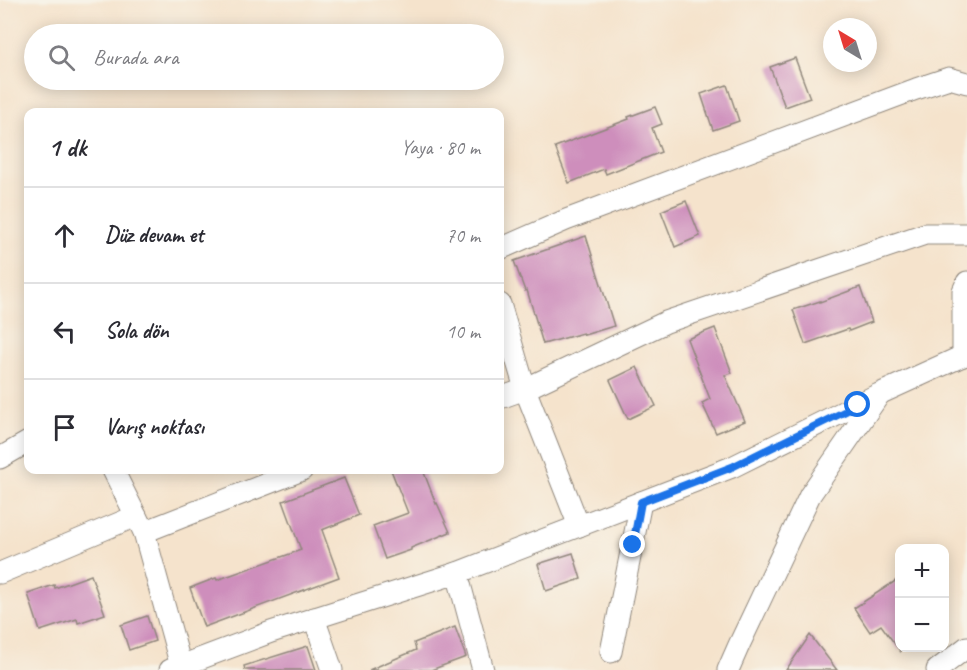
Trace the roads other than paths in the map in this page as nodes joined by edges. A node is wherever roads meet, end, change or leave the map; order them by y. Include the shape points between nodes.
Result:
1 (967, 84) edge
2 (967, 234) edge
3 (504, 247) edge
4 (967, 282) edge
5 (504, 318) edge
6 (965, 355) edge
7 (525, 389) junction
8 (879, 394) junction
9 (504, 397) edge
10 (24, 444) edge
11 (0, 458) edge
12 (115, 474) edge
13 (290, 474) edge
14 (641, 502) junction
15 (140, 524) junction
16 (579, 526) junction
17 (0, 573) edge
18 (457, 573) junction
19 (314, 618) junction
20 (967, 647) edge
21 (611, 652) dead end
22 (177, 669) edge
23 (332, 670) edge
24 (483, 670) edge
25 (728, 670) edge
26 (937, 670) edge

1 - 3 street via 949,78 916,89 566,220
2 - 7 street via 925,234 666,322
4 - 6 street via 963,291
5 - 7 street
6 - 8 street
7 - 9 street
7 - 16 street
8 - 14 street via 732,467
8 - 25 street via 810,495
10 - 11 street
12 - 15 street
13 - 15 street
14 - 16 street
14 - 21 street
15 - 17 street
15 - 22 street
16 - 18 street
18 - 19 street
18 - 24 street
19 - 22 street
19 - 23 street
20 - 26 street

